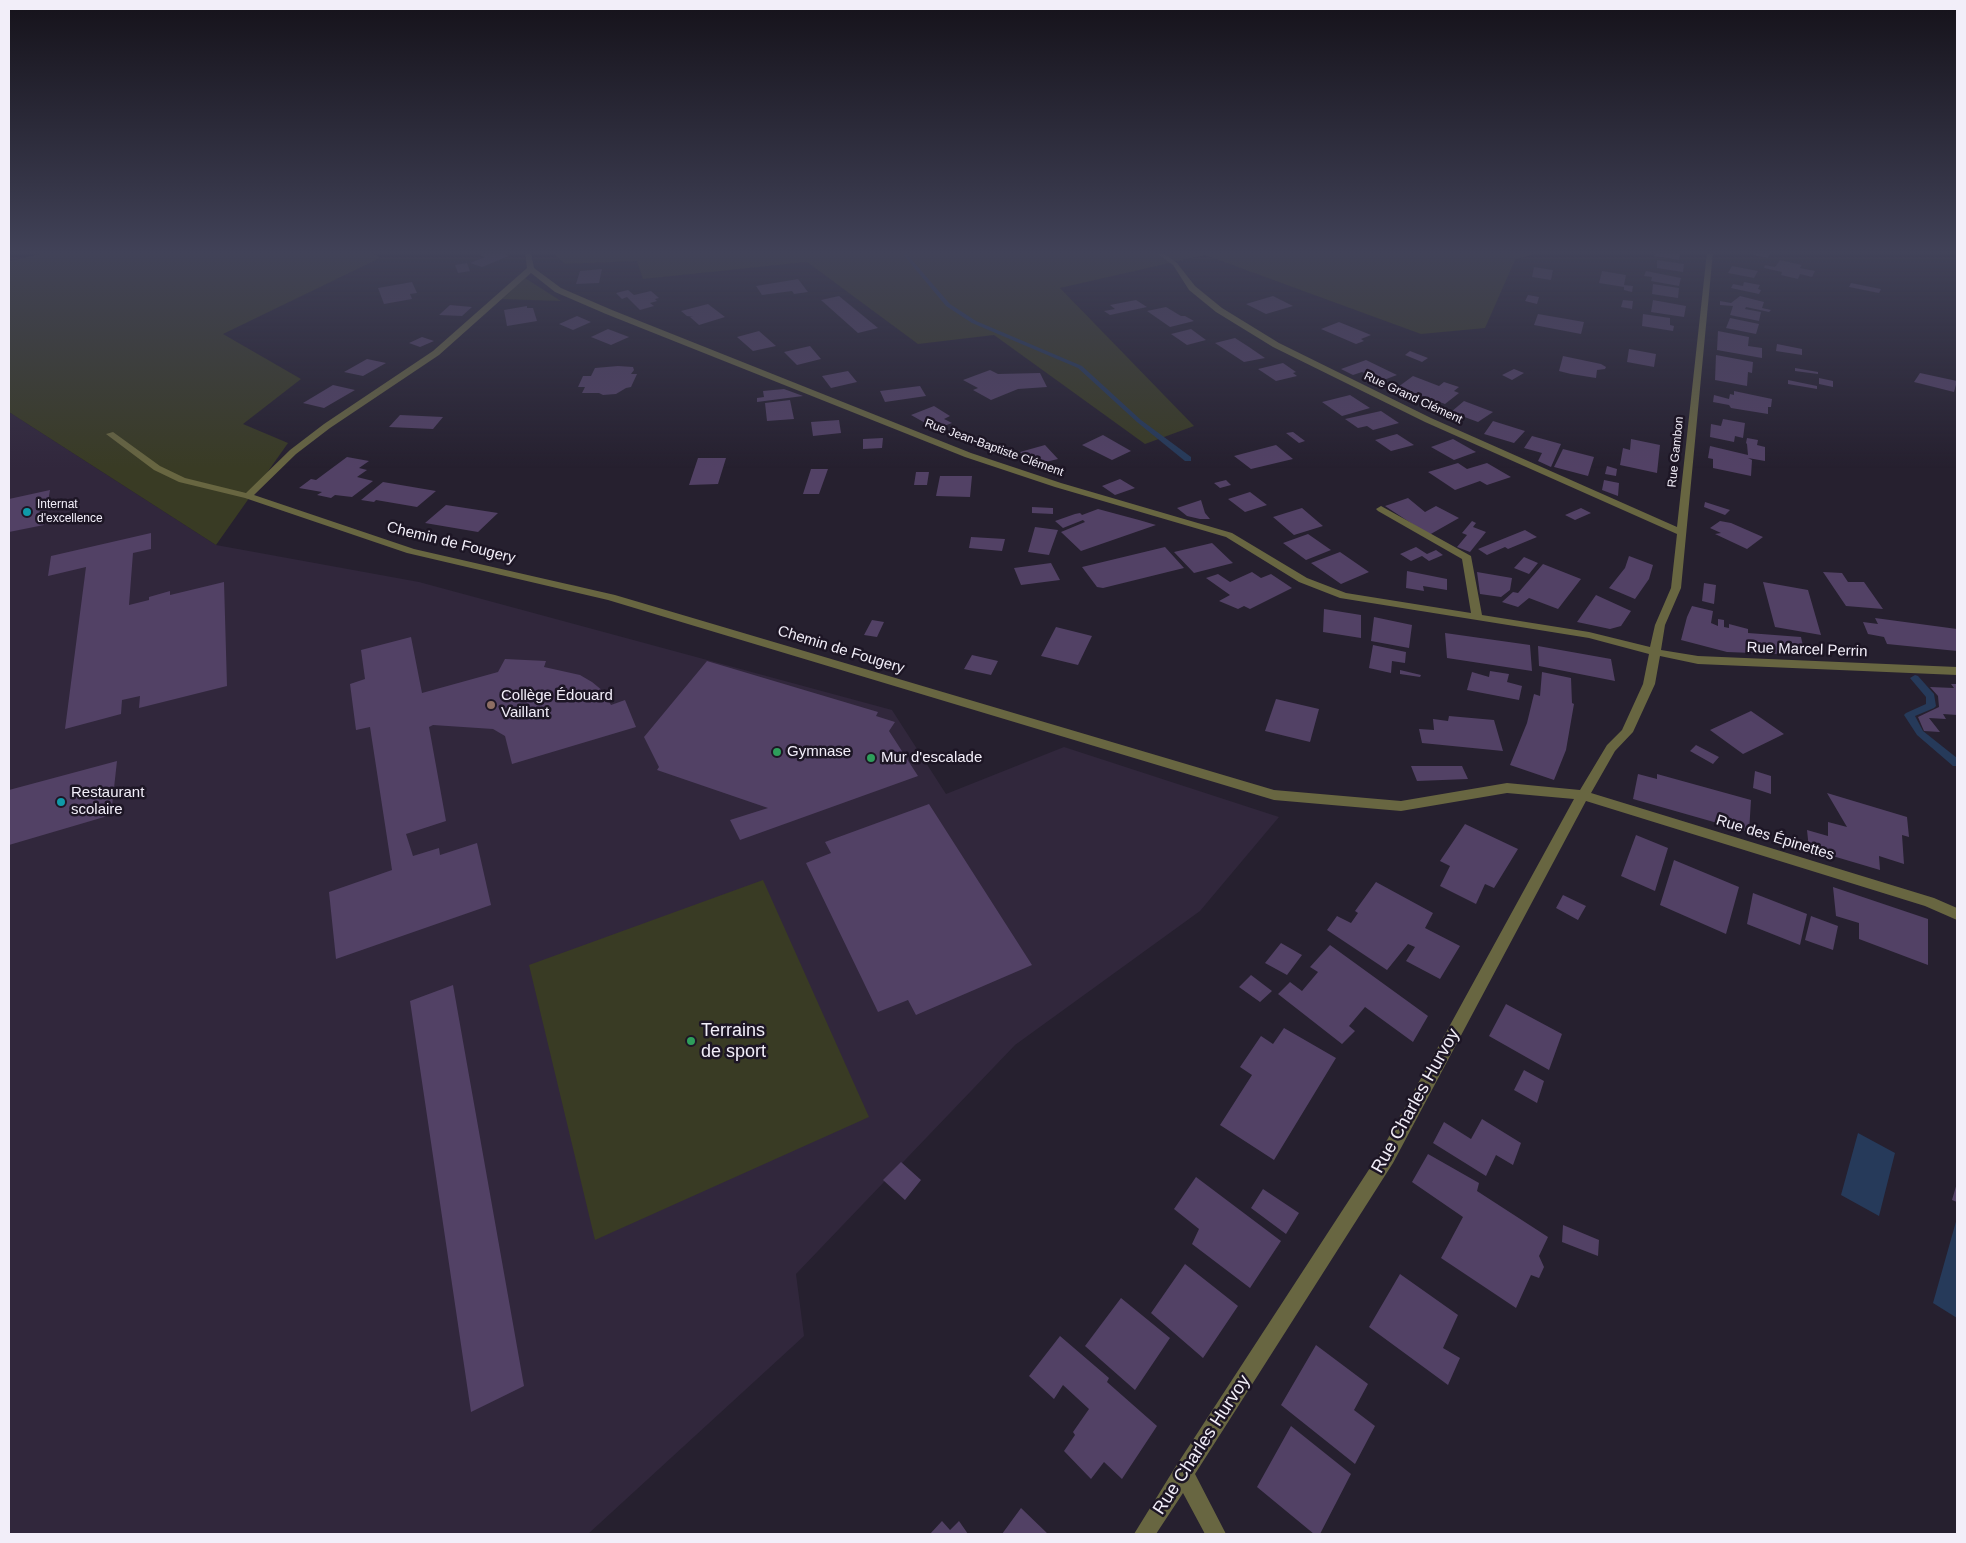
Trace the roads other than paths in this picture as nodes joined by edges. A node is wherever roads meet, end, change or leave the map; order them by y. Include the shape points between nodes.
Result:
1 (469, 324) edge
2 (639, 324) edge
3 (1242, 324) edge
4 (1702, 324) edge
5 (110, 434) dead end
6 (248, 496) junction
7 (1381, 508) dead end
8 (1680, 532) junction
9 (1477, 617) junction
10 (1655, 652) junction
11 (1957, 671) edge
12 (1582, 795) junction
13 (1957, 914) edge
14 (1183, 1474) junction
15 (1144, 1534) edge
16 (1216, 1534) edge

1 - 6 street via 436,353 293,452
2 - 9 street, Rue Jean-Baptiste Clément via 968,455 1228,535 1303,580 1344,596
3 - 8 street, Rue Grand Clément via 1276,345 1428,420
4 - 8 street, Rue Gambon
5 - 6 street, Chemin de Fougery via 157,468 182,480
6 - 12 street, Chemin de Fougery via 411,550 611,597 1274,795 1400,806 1507,788
7 - 9 street via 1467,558
8 - 10 street, Rue Gambon via 1676,588 1660,625
9 - 10 street, Rue Jean-Baptiste Clément via 1589,635
10 - 11 street, Rue Marcel Perrin via 1698,660
10 - 12 street, Rue Charles Hurvoy via 1649,684 1627,732 1611,748
12 - 13 street, Rue des Épinettes via 1929,902
12 - 14 street, Rue Charles Hurvoy via 1387,1157
14 - 15 street, Rue Charles Hurvoy
14 - 16 street

